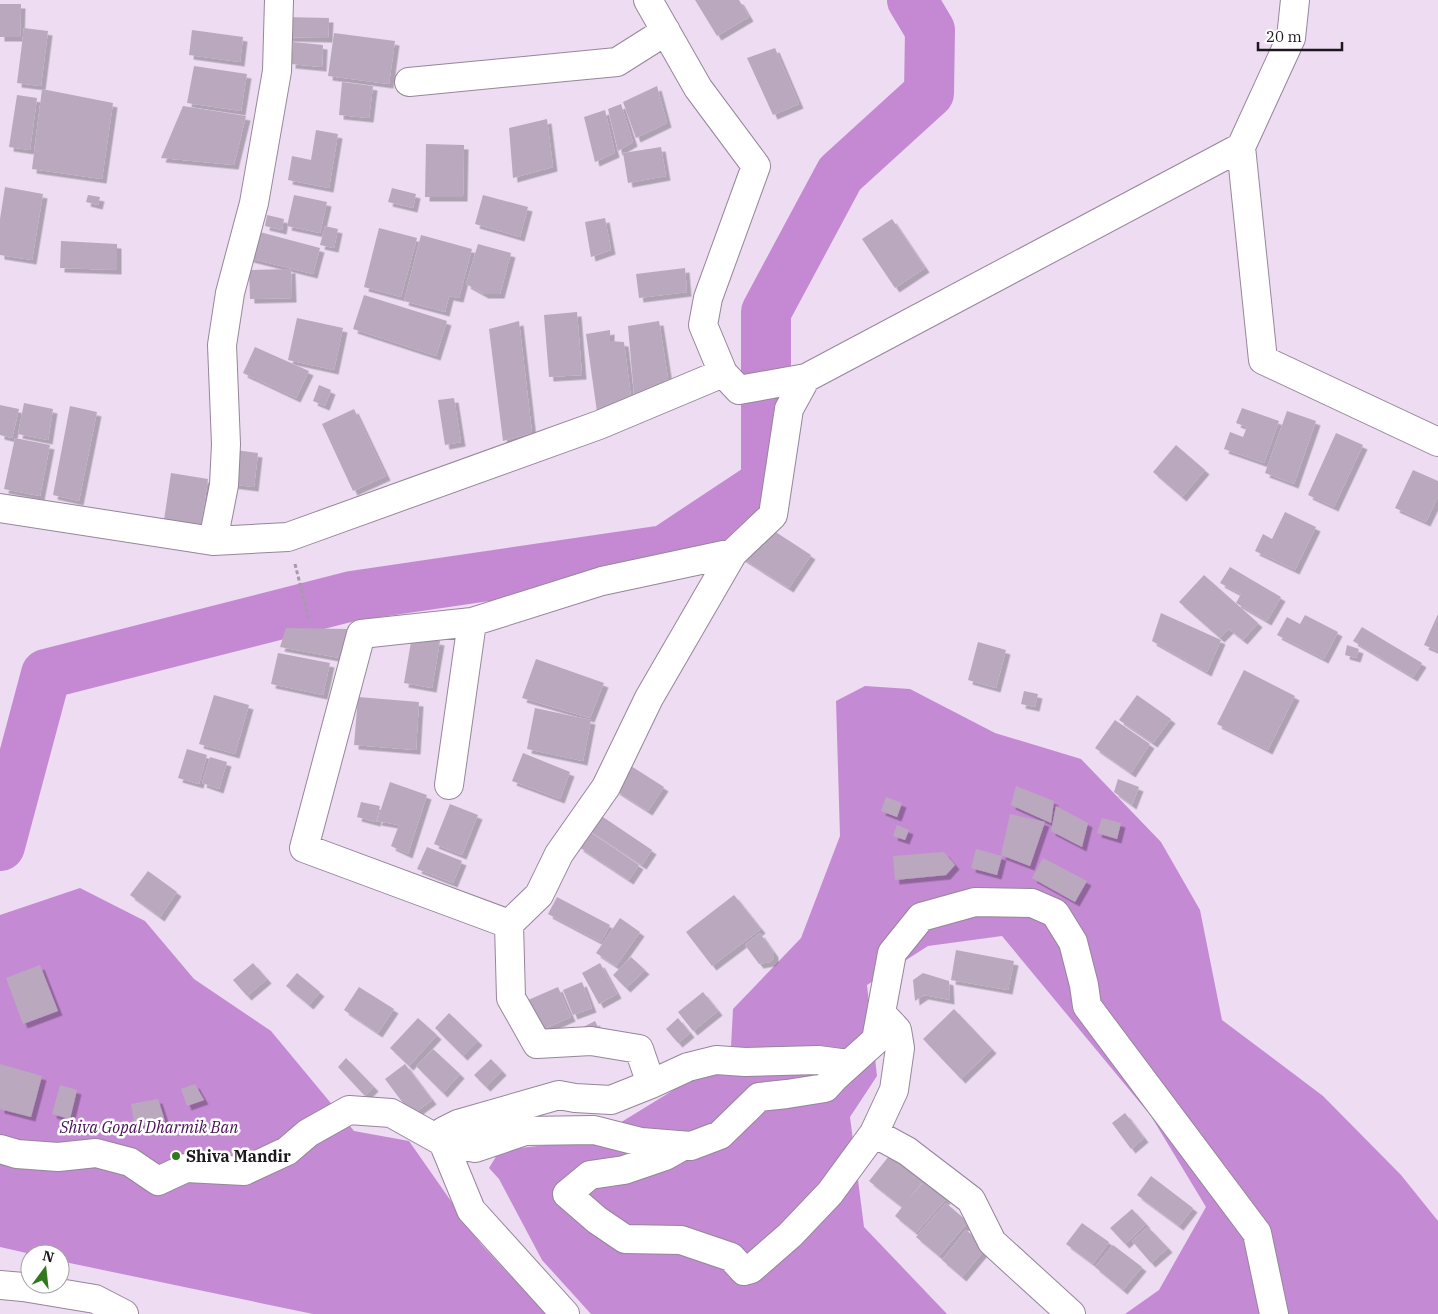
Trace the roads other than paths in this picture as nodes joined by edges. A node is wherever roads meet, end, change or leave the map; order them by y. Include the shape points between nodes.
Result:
1 (279, 0) edge
2 (648, 0) edge
3 (1295, 0) edge
4 (666, 31) junction
5 (409, 82) dead end
6 (1241, 147) junction
7 (806, 378) junction
8 (731, 381) junction
9 (1438, 442) edge
10 (0, 508) edge
11 (213, 541) junction
12 (733, 554) junction
13 (472, 622) junction
14 (449, 785) dead end
15 (509, 924) junction
16 (882, 1014) junction
17 (848, 1064) junction
18 (651, 1084) junction
19 (874, 1133) junction
20 (443, 1142) junction
21 (682, 1147) junction
22 (0, 1149) edge
23 (0, 1285) edge
24 (124, 1314) edge
25 (564, 1314) edge
26 (1071, 1314) edge
27 (1274, 1314) edge

1 - 11 street via 278,71 254,203 230,293 222,345 226,444 224,485
2 - 4 street
3 - 6 street via 1291,38
4 - 5 street via 617,62
4 - 8 street via 698,88 756,166 708,298 702,325
6 - 7 street
6 - 9 street via 1263,360
7 - 8 street
7 - 12 street via 789,409 773,514
8 - 11 street via 288,537
10 - 11 street
12 - 13 street via 602,581
12 - 15 street via 649,698 606,787 559,854 540,895
13 - 14 street
13 - 15 street via 362,634 304,848
15 - 18 street via 511,998 537,1044 591,1040 639,1048
16 - 17 street via 876,1040
16 - 19 street via 897,1030 900,1048 894,1090
16 - 27 street via 892,953 921,917 975,902 1032,903 1055,913 1072,942 1087,1006 1257,1233
17 - 18 street via 818,1060 716,1060 688,1067
17 - 21 street via 825,1088 759,1097 720,1134
18 - 20 street via 611,1100 559,1095 529,1103 458,1124 444,1131
19 - 21 street via 824,1200 790,1235 744,1271 731,1257 681,1240 624,1239 567,1194 590,1175 624,1170
19 - 26 street via 907,1151 971,1200 992,1242
20 - 21 street via 475,1148 525,1131 594,1130 641,1142
20 - 22 street via 391,1113 349,1110 308,1133 287,1151 244,1171 186,1168 158,1181 130,1162 96,1154 58,1157 17,1154
20 - 25 street via 471,1210
23 - 24 street via 95,1299

